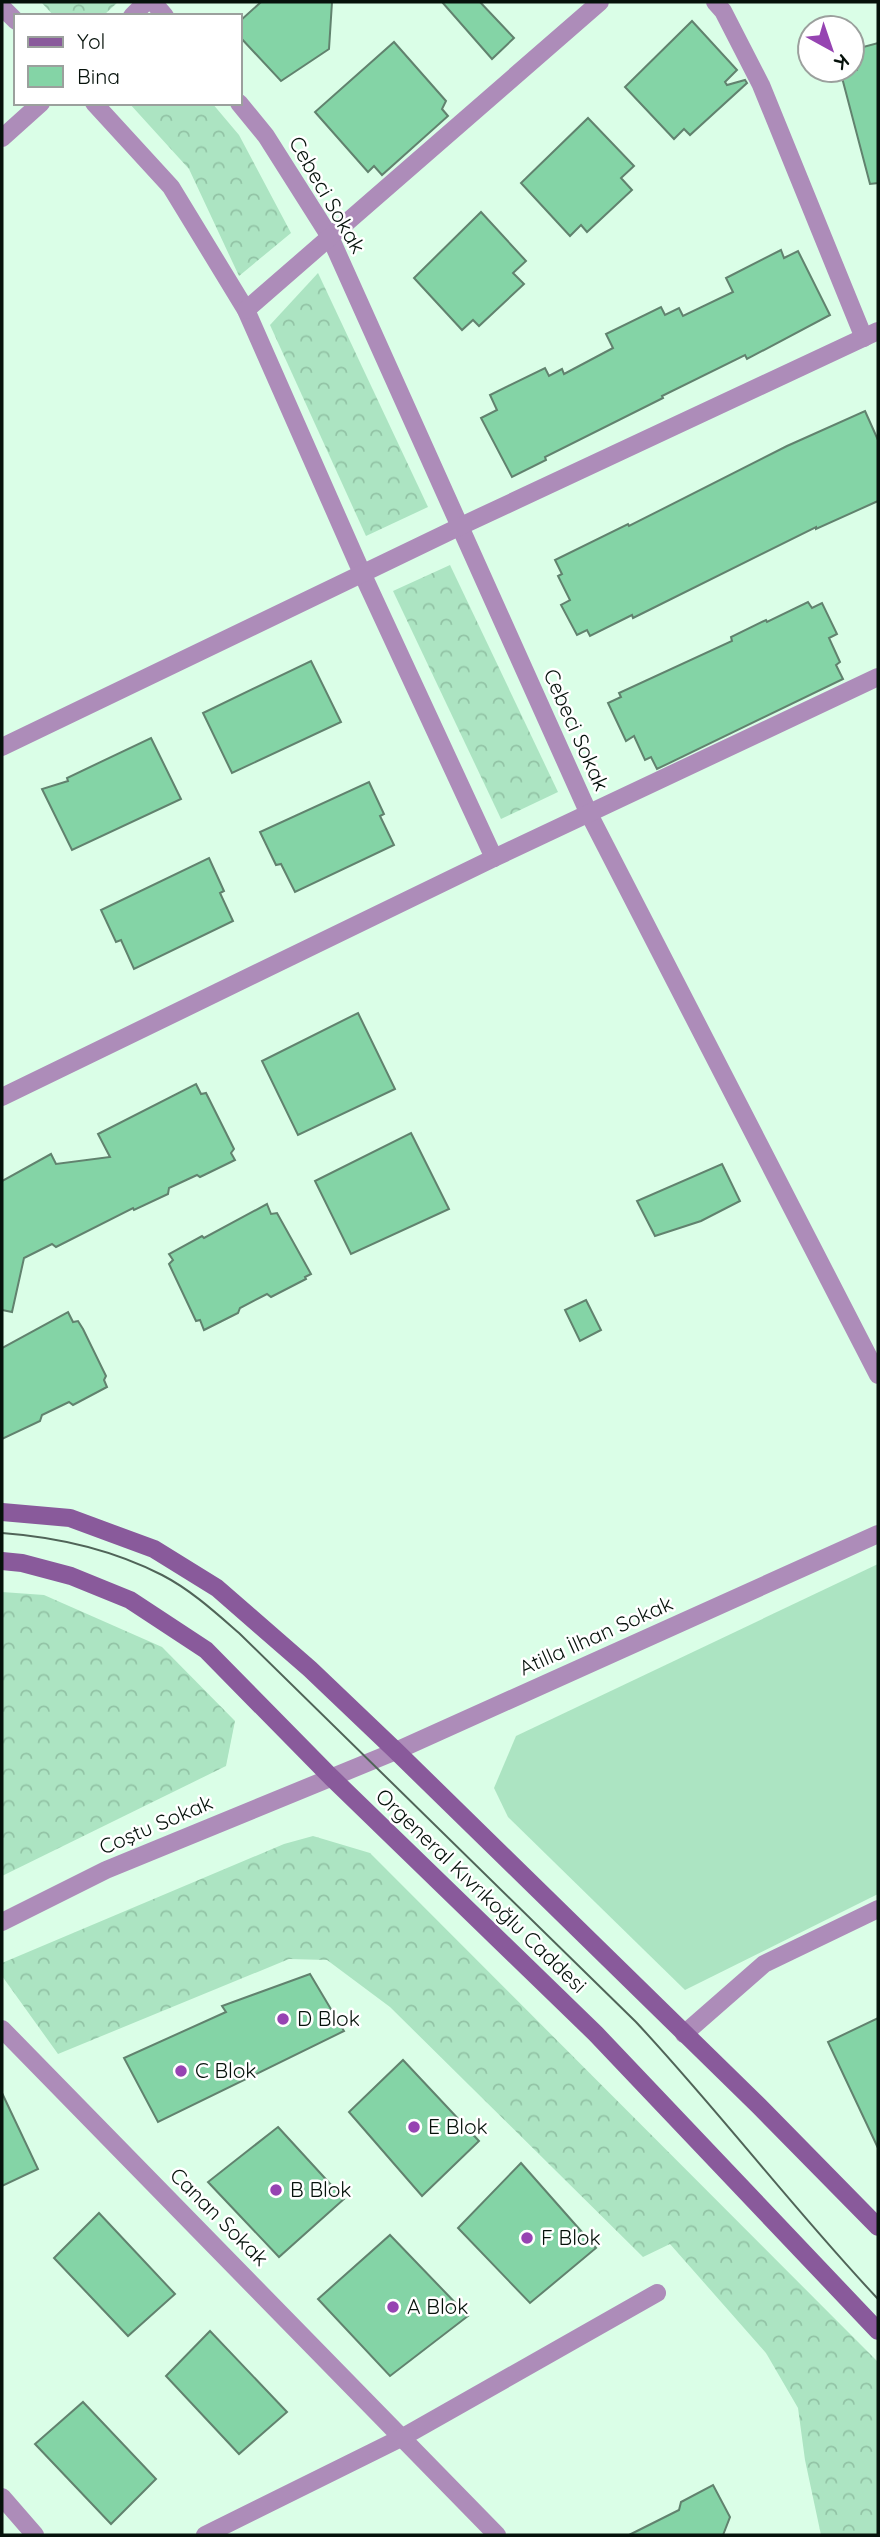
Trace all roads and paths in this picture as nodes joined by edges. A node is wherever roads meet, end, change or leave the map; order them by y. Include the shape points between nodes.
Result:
1 (600, 2) edge
2 (715, 2) edge
3 (39, 105) edge
4 (96, 105) edge
5 (241, 105) edge
6 (2, 138) edge
7 (330, 237) junction
8 (246, 310) junction
9 (871, 334) edge
10 (461, 526) junction
11 (362, 573) junction
12 (878, 677) edge
13 (2, 747) edge
14 (589, 814) junction
15 (494, 858) junction
16 (2, 1097) edge
17 (878, 1375) edge
18 (2, 1512) edge
19 (878, 1534) edge
20 (2, 1561) edge
21 (396, 1751) junction
22 (331, 1777) junction
23 (878, 1909) edge
24 (2, 1922) edge
25 (2, 2029) edge
26 (684, 2034) junction
27 (878, 2227) edge
28 (657, 2293) dead end
29 (878, 2331) edge
30 (403, 2437) junction
31 (2, 2497) edge
32 (35, 2535) edge
33 (205, 2535) edge
34 (497, 2535) edge

1 - 7 street
2 - 9 street via 761,85
3 - 6 street
4 - 8 street via 171,187
5 - 7 street, Cebeci Sokak via 266,136
7 - 8 street
7 - 10 street, Cebeci Sokak
8 - 11 street
9 - 10 street
10 - 11 street
10 - 14 street, Cebeci Sokak
11 - 13 street
11 - 15 street
12 - 14 street
14 - 15 street
14 - 17 street, Cebeci Sokak
15 - 16 street
18 - 21 main road via 70,1518 154,1549 218,1588
19 - 21 street, Atilla İlhan Sokak
20 - 22 main road, Orgeneral Kıvrıkoğlu Caddesi via 71,1576 152,1614 206,1650
21 - 22 street, Atilla İlhan Sokak
21 - 26 main road
22 - 24 street, Coştu Sokak via 106,1870
22 - 29 main road, Orgeneral Kıvrıkoğlu Caddesi via 596,2034
23 - 26 street via 764,1964
25 - 30 street, Canan Sokak
26 - 27 main road
28 - 30 street
30 - 33 street
30 - 34 street, Canan Sokak
31 - 32 street

